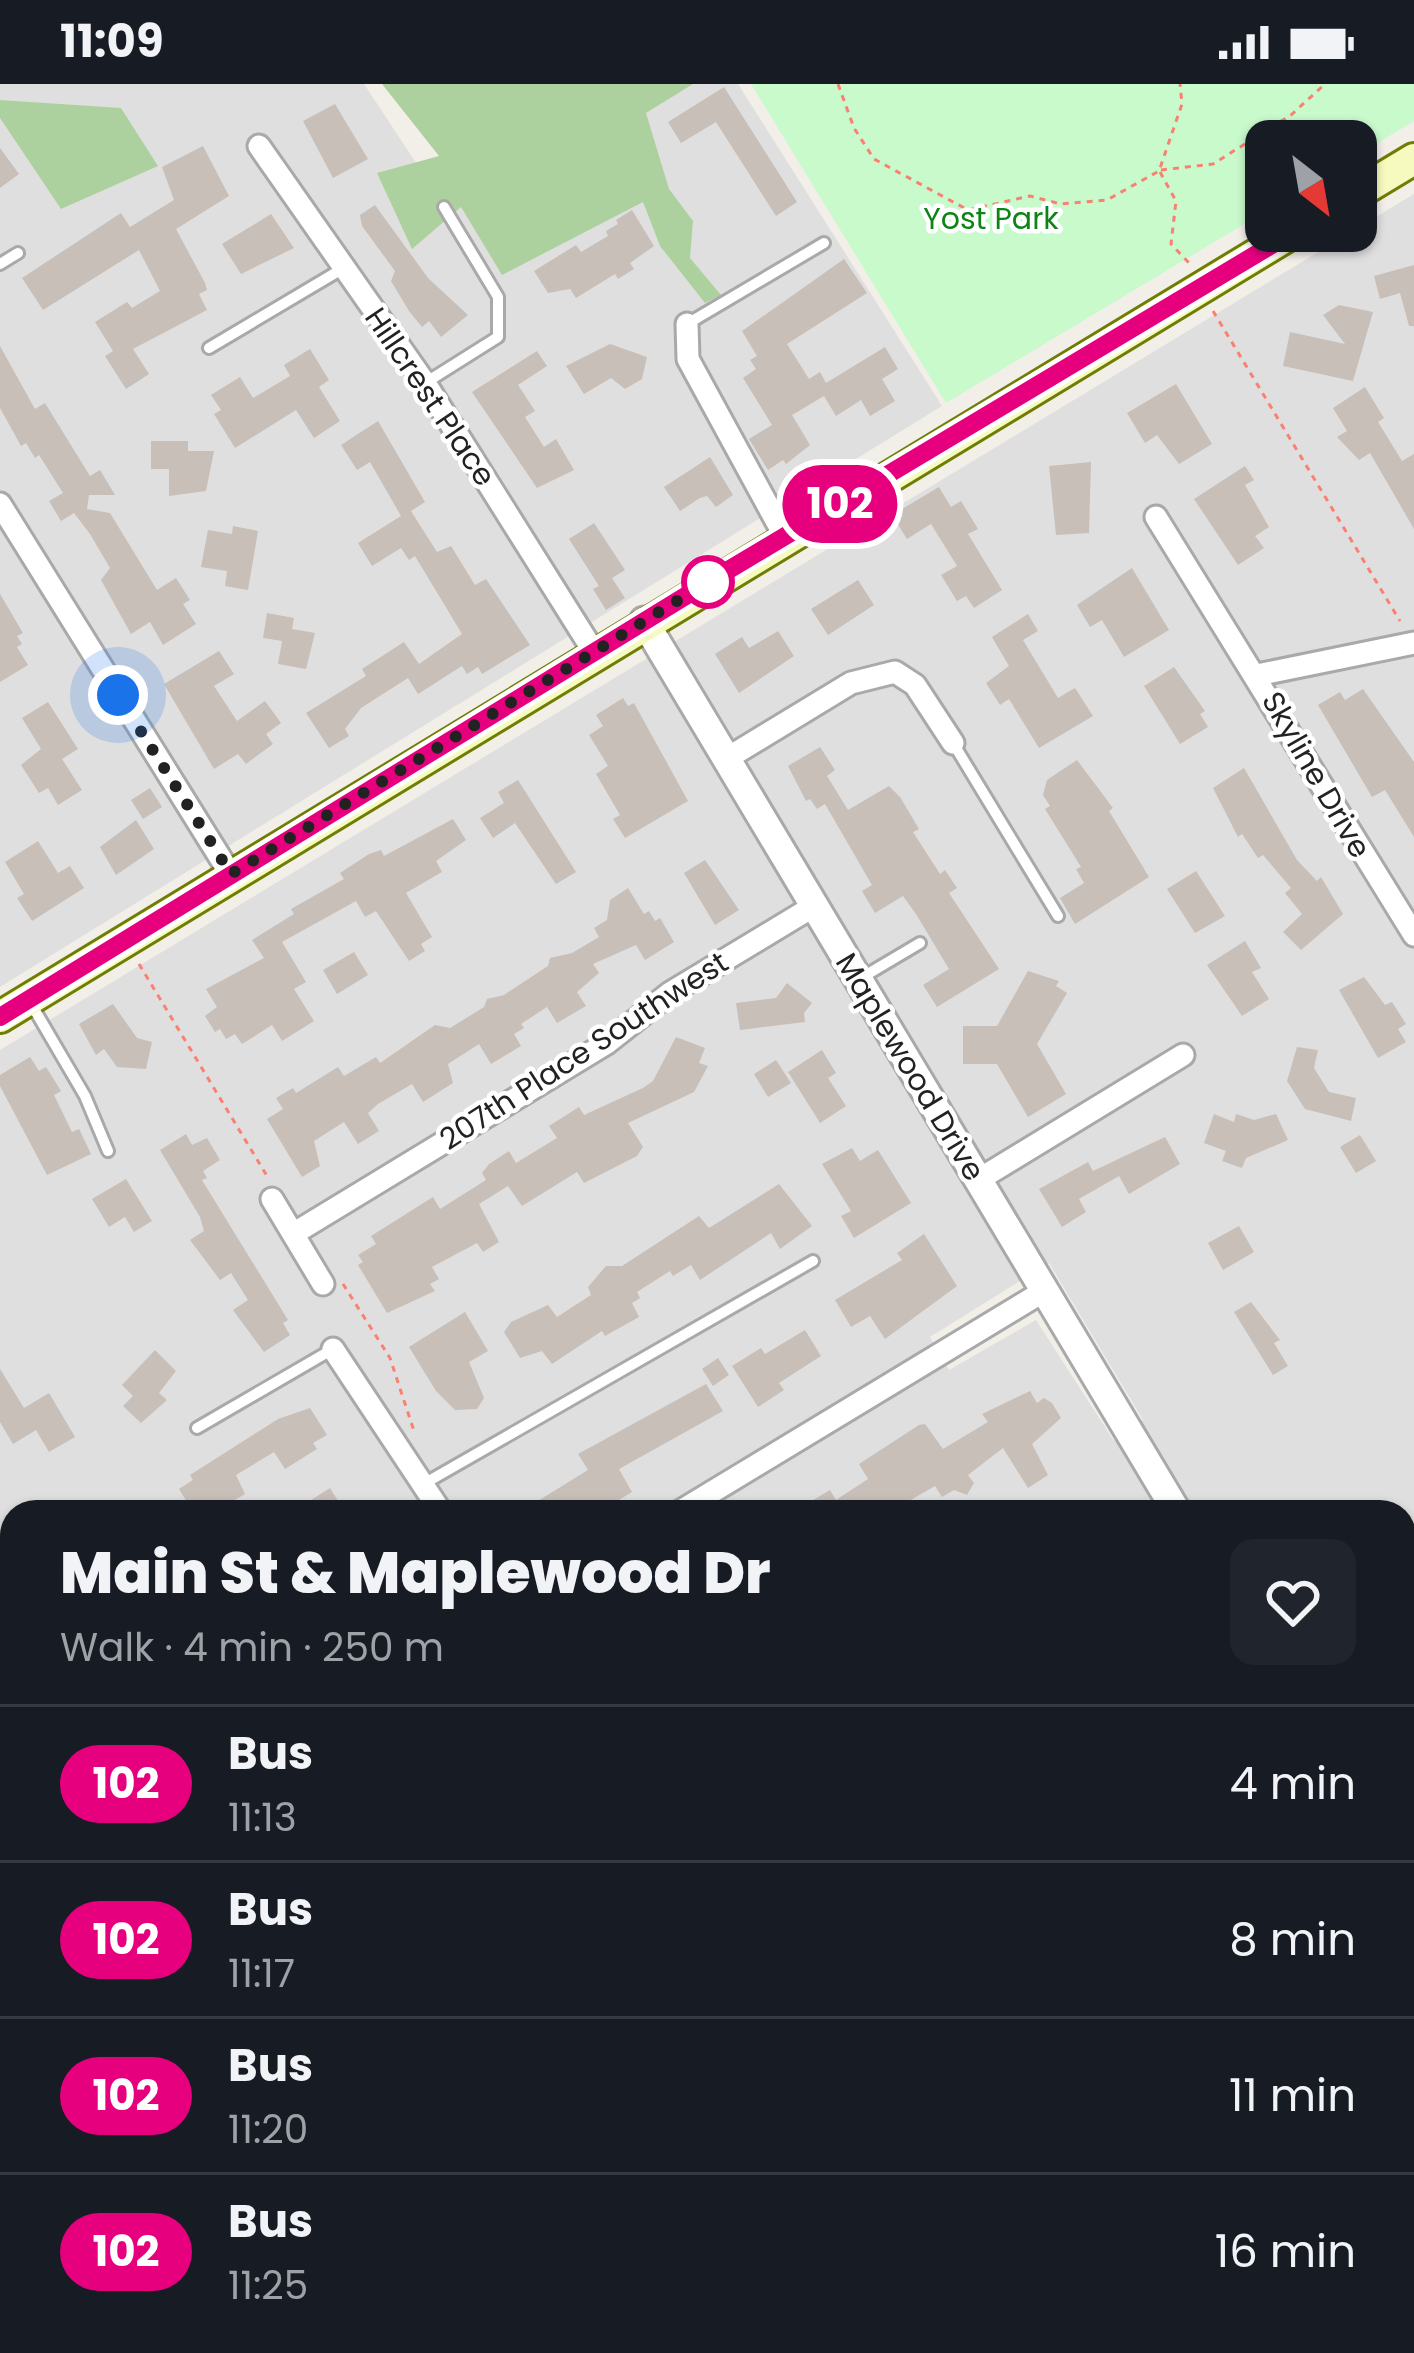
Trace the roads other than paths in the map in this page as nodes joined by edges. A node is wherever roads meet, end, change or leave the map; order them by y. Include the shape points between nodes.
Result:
1 (259, 146) dead end
2 (1414, 159) edge
3 (1377, 181) edge
4 (444, 207) dead end
5 (824, 243) dead end
6 (1268, 252) edge
7 (18, 253) dead end
8 (0, 264) edge
9 (341, 269) junction
10 (687, 324) joint
11 (209, 348) dead end
12 (425, 383) junction
13 (0, 505) edge
14 (1156, 517) dead end
15 (785, 537) junction
16 (644, 622) junction
17 (1414, 643) edge
18 (594, 652) junction
19 (1257, 675) junction
20 (953, 742) joint
21 (726, 759) junction
22 (231, 874) junction
23 (814, 906) junction
24 (1058, 916) dead end
25 (1414, 935) edge
26 (920, 943) dead end
27 (858, 980) junction
28 (28, 1000) junction
29 (0, 1017) edge
30 (1183, 1054) dead end
31 (109, 1150) dead end
32 (977, 1180) junction
33 (275, 1190) road end
34 (293, 1234) junction
35 (813, 1261) dead end
36 (332, 1281) road end
37 (1044, 1291) junction
38 (333, 1349) joint
39 (197, 1428) dead end
40 (420, 1486) junction
41 (431, 1500) edge
42 (699, 1500) edge
43 (1171, 1500) edge

1 - 9 street, Hillcrest Place
2 - 3 main road
4 - 12 lane via 498,298 498,337
5 - 10 lane
6 - 15 main road via 1211,296
7 - 8 lane
9 - 11 lane
9 - 12 street, Hillcrest Place
10 - 15 street via 688,359
12 - 18 street, Hillcrest Place
13 - 22 street
14 - 19 street, Skyline Drive
15 - 16 main road
16 - 18 main road
16 - 21 street, Maplewood Drive
17 - 19 street, Skyline Drive
18 - 22 main road
19 - 25 street, Skyline Drive
20 - 21 street via 915,685 895,672 851,683
20 - 24 lane
21 - 23 street, Maplewood Drive
22 - 28 main road
23 - 27 street, Maplewood Drive
23 - 34 street, 207th Place Southwest
26 - 27 lane
27 - 32 street, Maplewood Drive
28 - 29 main road
28 - 31 lane
30 - 32 street
32 - 37 street, Maplewood Drive
33 - 34 street
34 - 36 street
35 - 40 lane
37 - 42 street
37 - 43 street, Maplewood Drive
38 - 39 lane
38 - 40 street
40 - 41 street

